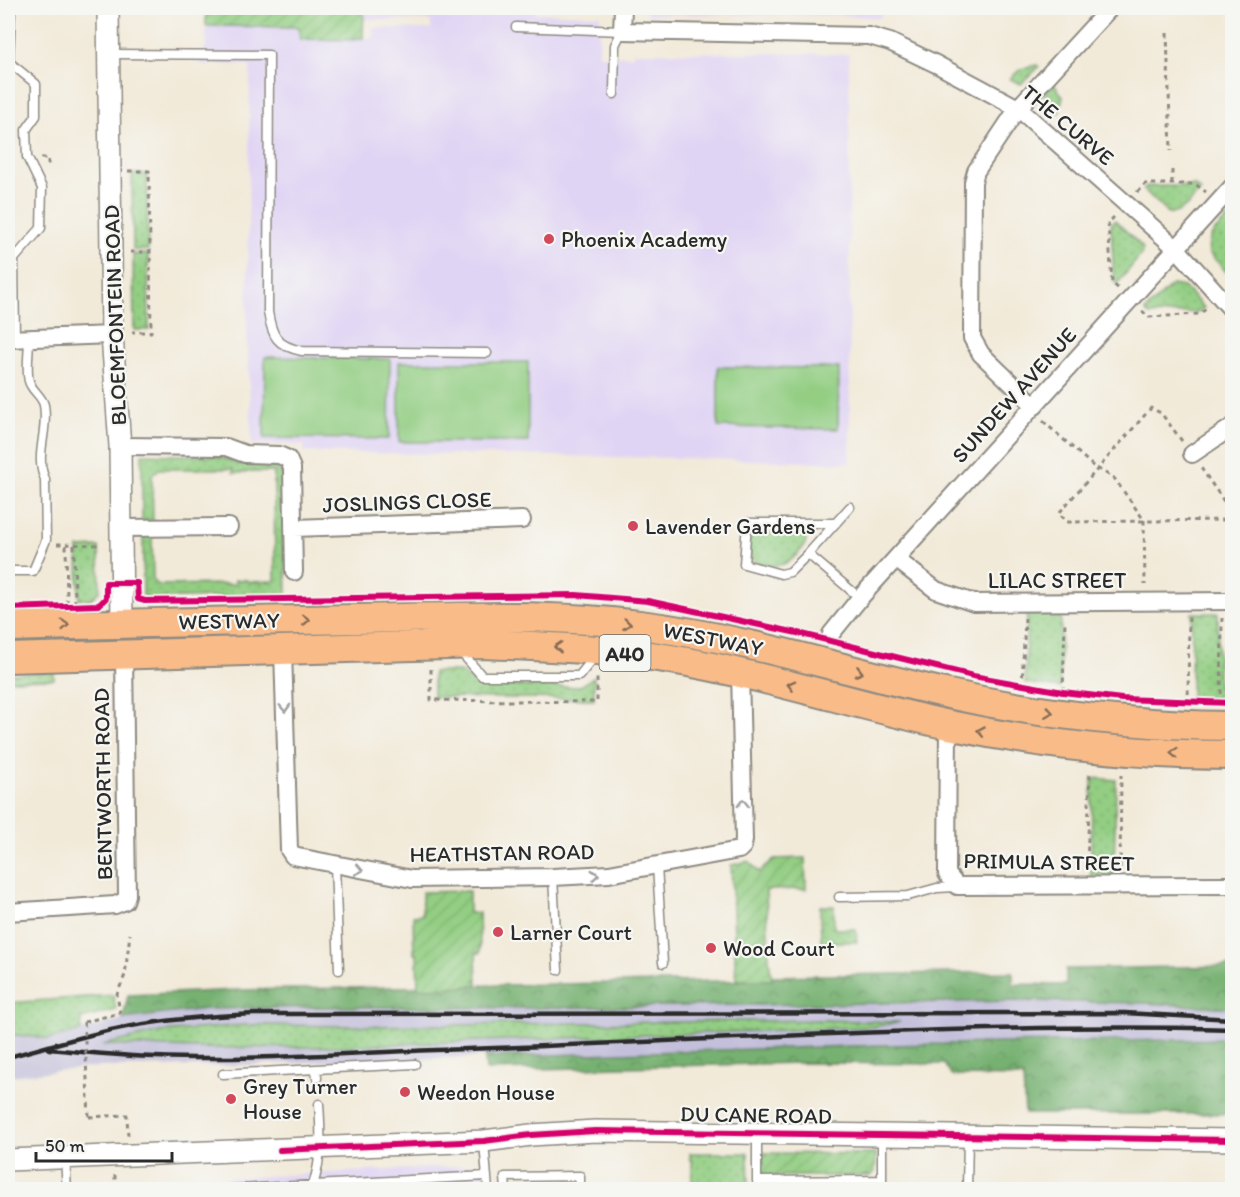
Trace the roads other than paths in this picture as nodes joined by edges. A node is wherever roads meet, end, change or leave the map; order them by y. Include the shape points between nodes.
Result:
1 (11, 8) edge
2 (108, 8) edge
3 (623, 8) edge
4 (1110, 8) edge
5 (516, 27) dead end
6 (622, 31) junction
7 (109, 54) junction
8 (614, 94) dead end
9 (1018, 108) junction
10 (1233, 187) edge
11 (1177, 249) junction
12 (1227, 303) edge
13 (122, 334) junction
14 (17, 339) edge
15 (487, 353) dead end
16 (1033, 408) junction
17 (1233, 427) edge
18 (120, 446) junction
19 (1192, 454) road end
20 (850, 507) dead end
21 (522, 520) dead end
22 (836, 523) junction
23 (229, 527) dead end
24 (121, 528) junction
25 (294, 528) junction
26 (808, 554) junction
27 (896, 559) junction
28 (8, 571) edge
29 (294, 572) dead end
30 (860, 598) junction
31 (1227, 601) edge
32 (122, 623) junction
33 (8, 627) edge
34 (831, 634) dead end
35 (283, 650) junction
36 (124, 655) junction
37 (8, 658) edge
38 (740, 672) junction
39 (1227, 715) edge
40 (948, 725) junction
41 (1233, 755) edge
42 (335, 865) junction
43 (657, 866) junction
44 (554, 877) junction
45 (1233, 885) edge
46 (957, 886) junction
47 (839, 897) dead end
48 (8, 912) edge
49 (663, 963) dead end
50 (339, 969) dead end
51 (558, 970) dead end
52 (415, 1064) dead end
53 (223, 1074) dead end
54 (319, 1104) dead end
55 (757, 1133) junction
56 (882, 1135) junction
57 (968, 1136) junction
58 (1233, 1140) edge
59 (484, 1141) junction
60 (321, 1148) junction
61 (65, 1157) junction
62 (8, 1160) edge
63 (487, 1176) junction
64 (313, 1185) junction
65 (67, 1190) edge
66 (218, 1190) edge
67 (488, 1190) edge
68 (506, 1190) edge
69 (580, 1190) edge
70 (967, 1190) edge

1 - 14 lane via 9,62 36,84 36,116 26,130 27,157 42,188 41,228 14,259
2 - 7 street, BLOEMFONTEIN ROAD
3 - 6 street
4 - 9 street
5 - 6 lane
6 - 8 lane via 615,45
6 - 9 street, THE CURVE via 869,36 936,64
7 - 13 street, BLOEMFONTEIN ROAD
7 - 15 lane via 269,55 268,312 275,338 288,348 303,351
9 - 11 street, THE CURVE
9 - 16 street via 976,171 973,182 972,338 981,354
10 - 11 street, SUNDEW AVENUE
11 - 12 street, THE CURVE
11 - 16 street, SUNDEW AVENUE
13 - 14 street
13 - 18 street, BLOEMFONTEIN ROAD
14 - 28 lane via 29,382 44,403 41,463 46,540 33,571
16 - 27 street, SUNDEW AVENUE
17 - 19 street
18 - 24 street, BLOEMFONTEIN ROAD
18 - 25 street, JOSLINGS CLOSE via 226,447 245,454 288,459 292,468
20 - 22 lane
21 - 25 street, JOSLINGS CLOSE
22 - 26 lane
22 - 26 lane via 747,523 744,564 781,574 790,572
23 - 24 street
24 - 32 street, BLOEMFONTEIN ROAD
25 - 29 street, JOSLINGS CLOSE
26 - 30 lane
27 - 30 street, SUNDEW AVENUE
27 - 31 street, LILAC STREET via 936,590 974,603
30 - 34 street, SUNDEW AVENUE
33 -> 32 highway, WESTWAY / A40
32 -> 39 highway, WESTWAY / A40 via 575,618 703,634 942,693 1048,712 1169,725
35 - 36 highway, WESTWAY / A40
35 - 38 highway, WESTWAY / A40 via 535,646 598,660 672,660
35 -> 42 street, HEATHSTAN ROAD via 289,850 293,856
36 - 37 highway, WESTWAY / A40
36 - 48 street, BENTWORTH ROAD via 125,901 115,905
40 -> 38 highway, WESTWAY / A40
43 -> 38 street, HEATHSTAN ROAD via 743,846
41 -> 40 highway, WESTWAY / A40 via 1094,748
40 - 46 street, PRIMULA STREET via 947,874
42 -> 44 street, HEATHSTAN ROAD via 412,879
42 - 50 lane
44 -> 43 street, HEATHSTAN ROAD
43 - 49 lane
44 - 51 lane
45 - 46 street, PRIMULA STREET
46 - 47 lane via 908,896
52 - 53 lane via 317,1074
54 - 60 lane
55 - 56 street, DU CANE ROAD
55 - 56 lane via 757,1181 882,1180
55 - 59 street, DU CANE ROAD via 595,1131
56 - 57 street, DU CANE ROAD
57 - 58 street, DU CANE ROAD
57 - 70 lane
59 - 60 street, DU CANE ROAD
59 - 63 lane
60 - 61 street, DU CANE ROAD
60 - 64 lane
61 - 62 street, DU CANE ROAD
61 - 65 lane
63 - 64 lane
63 - 67 lane
64 - 66 lane
68 - 69 lane via 506,1177 580,1176

